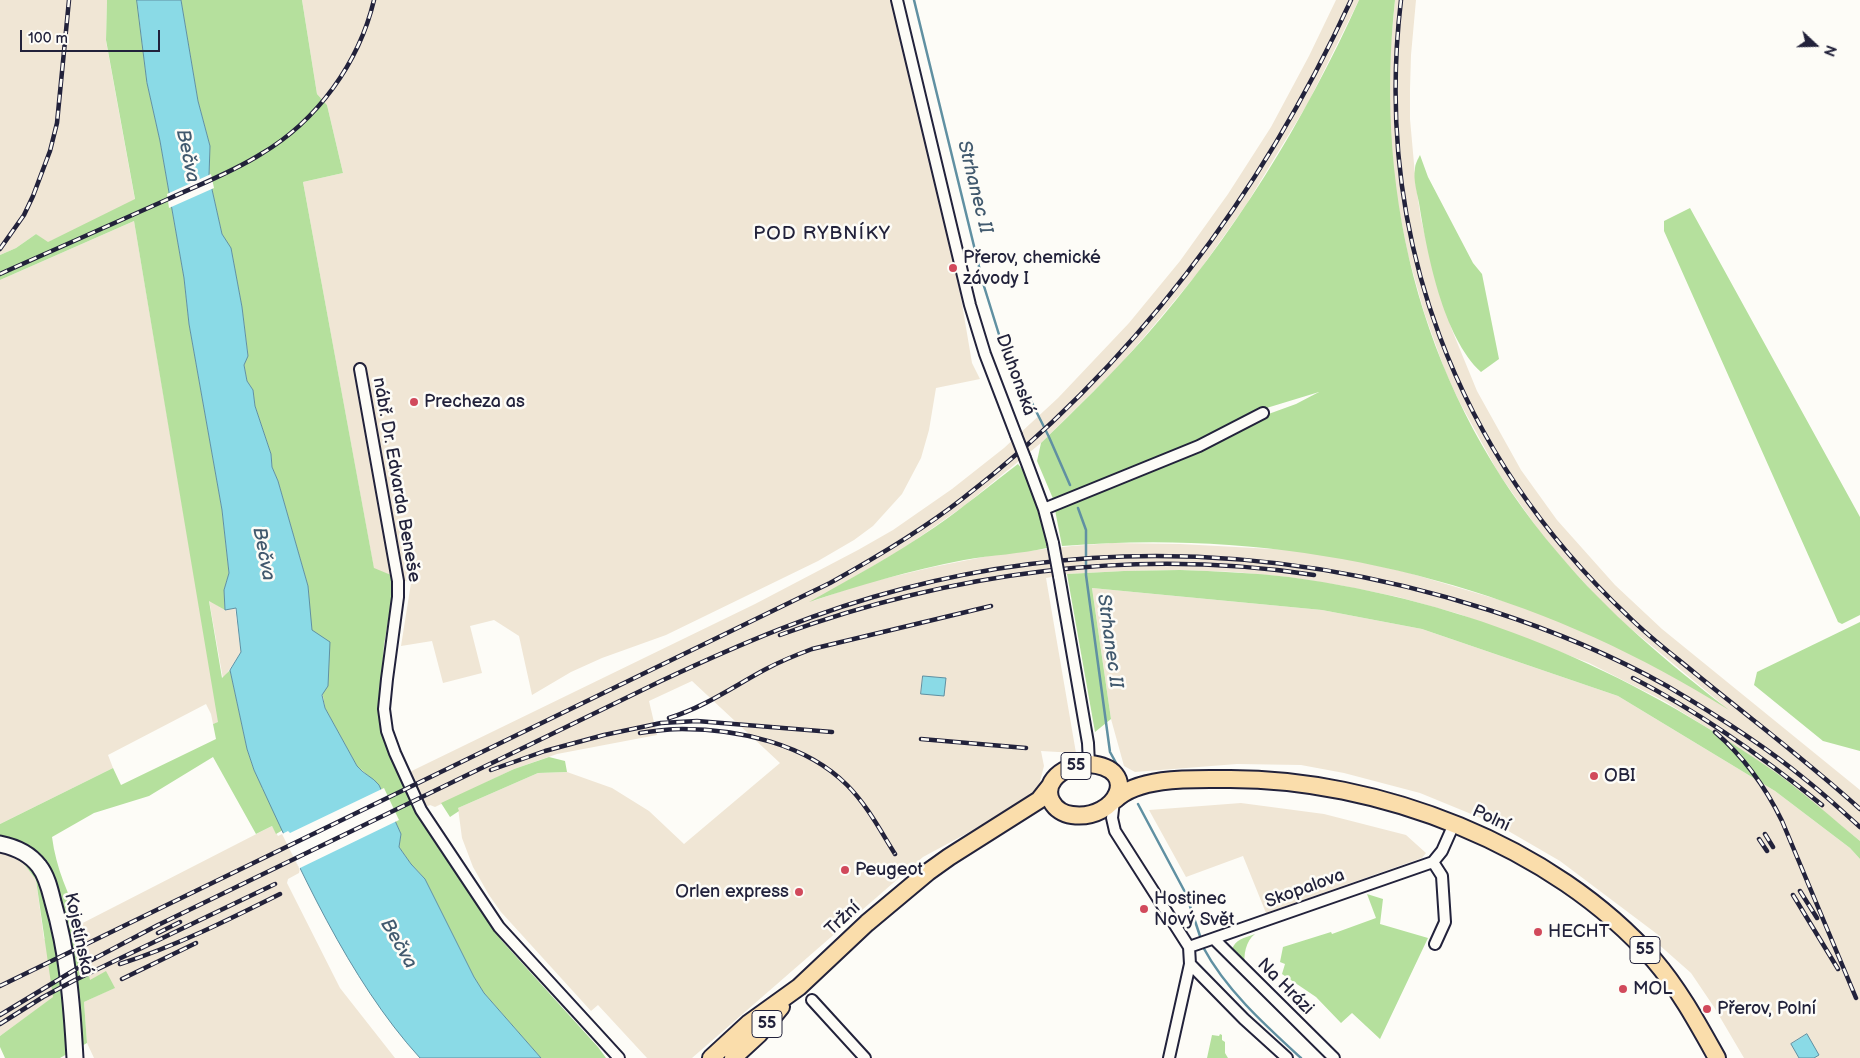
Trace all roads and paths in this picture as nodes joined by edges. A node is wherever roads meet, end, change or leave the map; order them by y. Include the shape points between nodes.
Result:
1 (897, 0) edge
2 (360, 370) dead end
3 (1263, 413) dead end
4 (1044, 509) junction
5 (1088, 764) junction
6 (1113, 772) junction
7 (1163, 782) junction
8 (1050, 786) junction
9 (1115, 800) junction
10 (1064, 814) junction
11 (1092, 814) junction
12 (1454, 824) junction
13 (1116, 830) junction
14 (990, 832) junction
15 (0, 844) edge
16 (1433, 862) junction
17 (1214, 939) junction
18 (1435, 944) dead end
19 (1189, 947) junction
20 (1190, 964) junction
21 (798, 987) junction
22 (812, 1000) dead end
23 (75, 1058) edge
24 (619, 1058) edge
25 (711, 1058) edge
26 (733, 1058) edge
27 (865, 1058) edge
28 (1169, 1058) edge
29 (1287, 1058) edge
30 (1334, 1058) edge
31 (1717, 1058) edge

1 - 4 street, Dluhonská, bridge via 970,305 985,354
2 - 24 street, nábř. Dr. Edvarda Beneše via 398,581 384,709 391,745 421,810 489,914
3 - 4 street via 1199,446
4 - 5 street, Dluhonská, bridge via 1053,543 1088,743
5 - 6 main road, 55
5 - 8 main road, 55 via 1066,770
6 - 7 main road, Polní / 55 via 1128,778
6 - 9 main road, 55 via 1119,788
7 - 9 main road, Polní / 55 via 1141,785
7 - 12 main road, Polní / 55 via 1272,779 1302,783 1386,800
8 - 10 main road, 55 via 1052,803
8 - 14 main road, Tržní / 55 via 1039,800
9 - 11 main road, 55
9 - 13 street via 1112,818
10 - 11 main road, 55
10 - 14 main road, Tržní / 55 via 1043,813
11 - 13 street
12 - 16 street via 1442,851
12 - 31 main road, Polní / 55 via 1533,863 1619,926 1654,960 1674,986
13 - 19 street
14 - 21 main road, Tržní / 55 via 928,872
15 - 23 main road, Kojetínská via 32,859 47,881 68,974
16 - 17 street, Skopalova
16 - 18 street via 1442,876 1445,922
17 - 19 street, Skopalova
17 - 30 street, Na Hrázi
19 - 20 street
20 - 28 street
20 - 29 street
21 - 25 main road, Tržní / 55 via 749,1023
21 - 26 main road, Tržní / 55 via 759,1034
22 - 27 street

